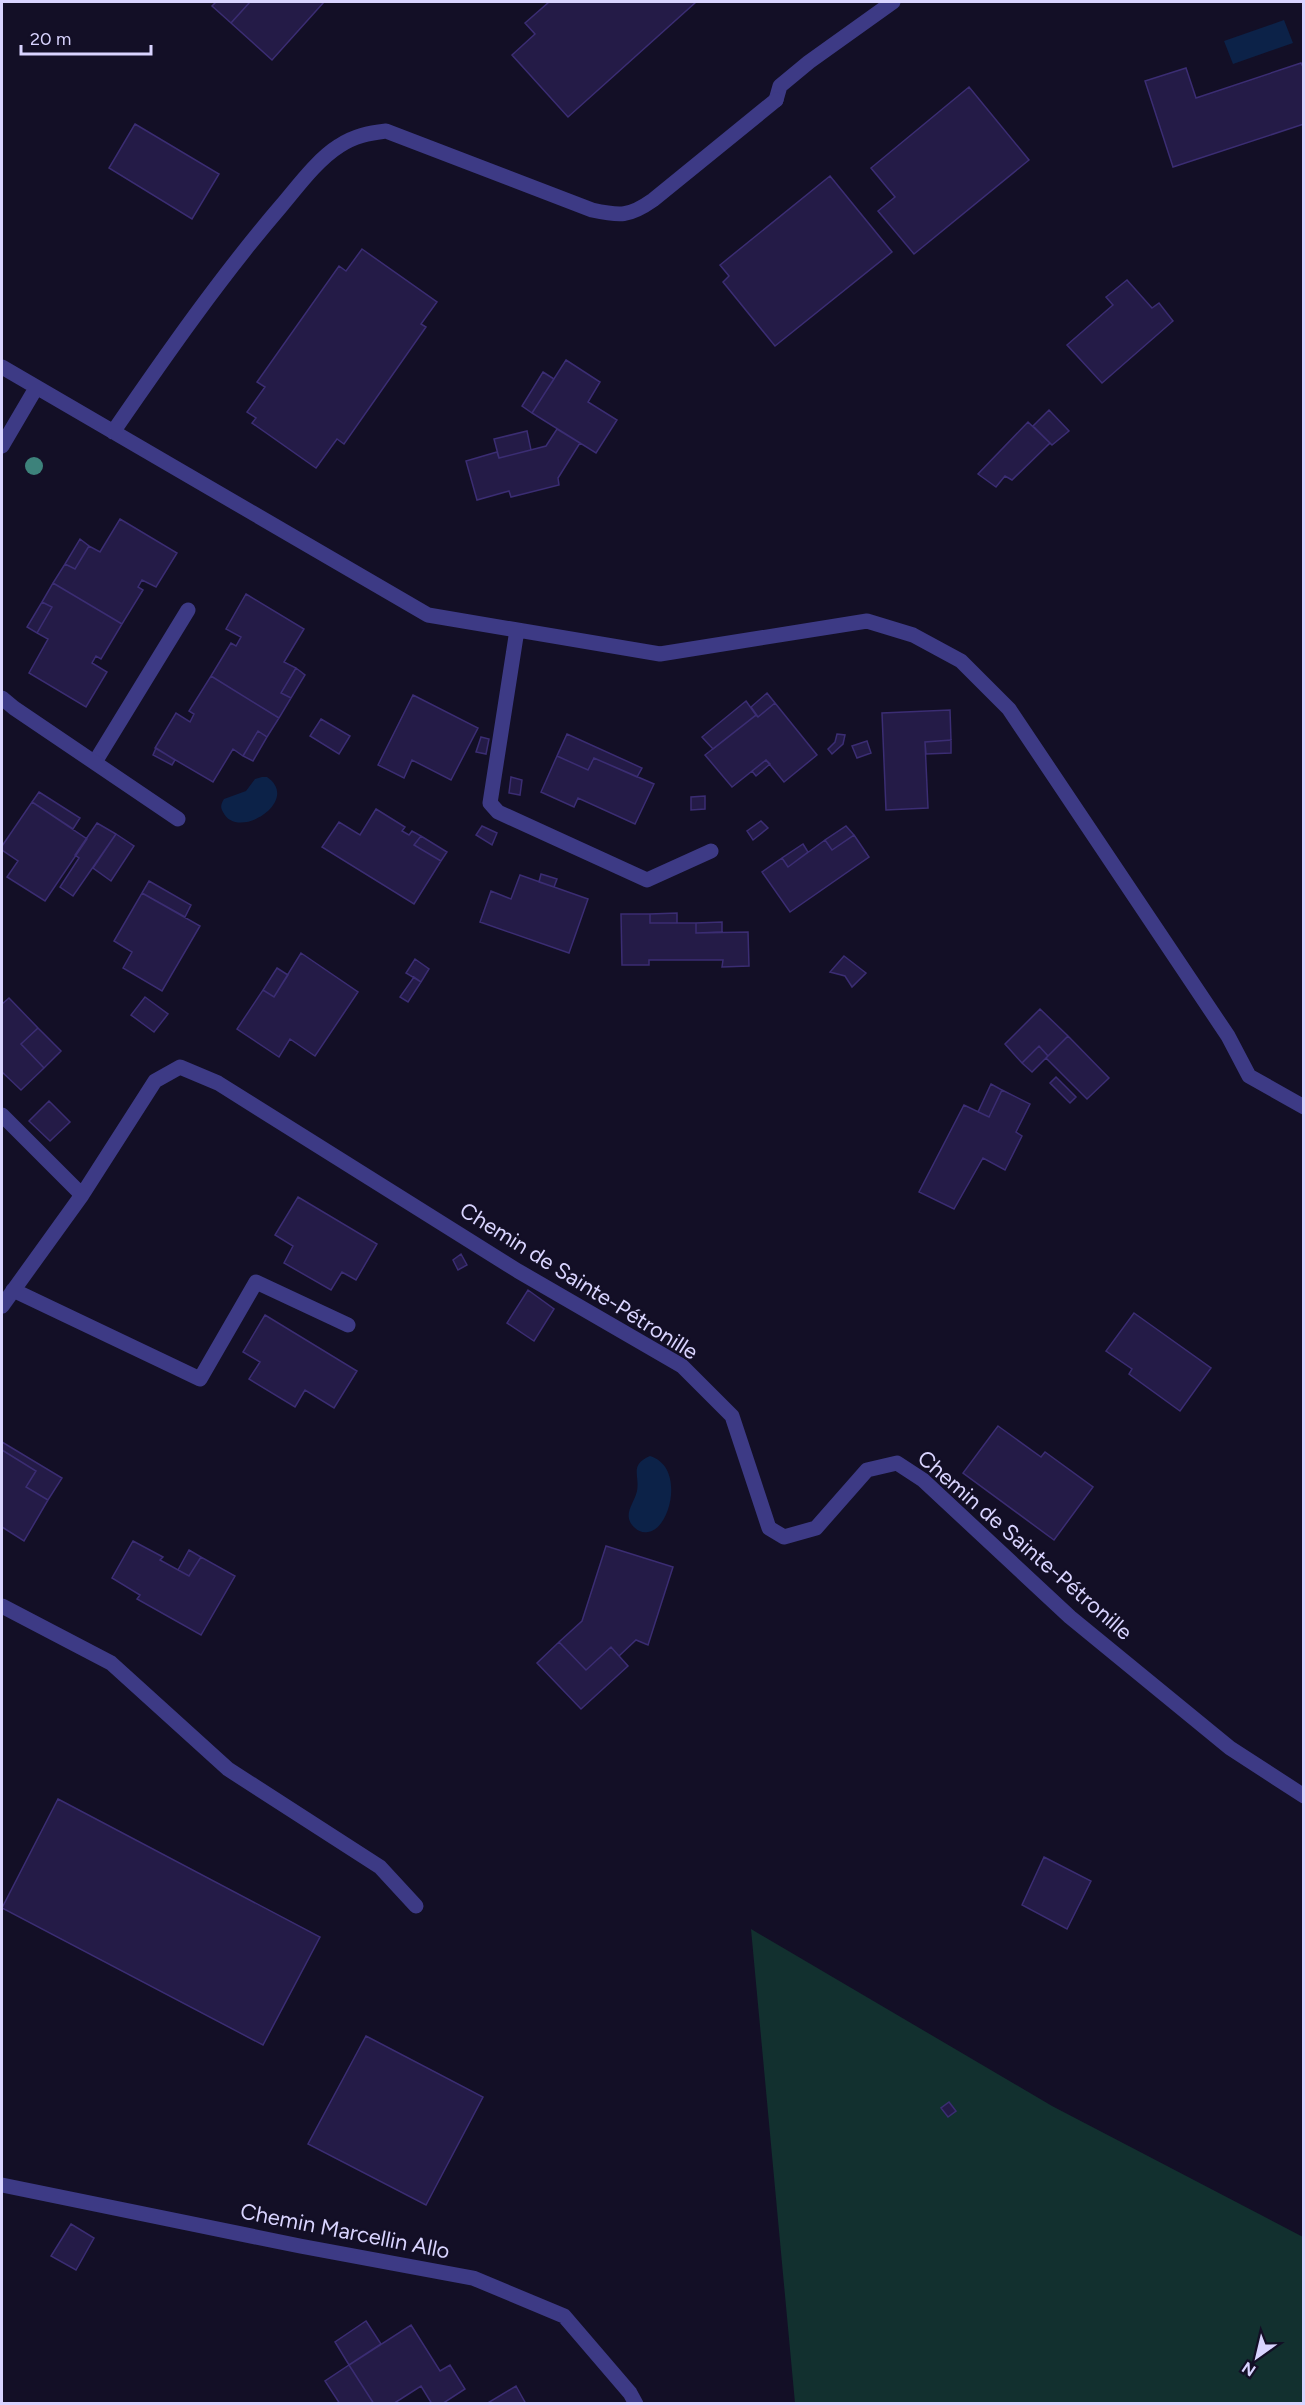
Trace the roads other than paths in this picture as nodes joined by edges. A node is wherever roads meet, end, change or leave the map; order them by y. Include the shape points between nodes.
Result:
1 (892, 2) edge
2 (4, 373) edge
3 (36, 388) junction
4 (113, 432) junction
5 (2, 446) edge
6 (188, 610) dead end
7 (517, 630) junction
8 (2, 698) edge
9 (95, 762) junction
10 (178, 819) dead end
11 (711, 851) dead end
12 (1304, 1107) edge
13 (2, 1115) edge
14 (82, 1195) junction
15 (13, 1290) junction
16 (2, 1306) edge
17 (348, 1325) dead end
18 (2, 1606) edge
19 (1304, 1796) edge
20 (416, 1906) dead end
21 (2, 2185) edge
22 (636, 2403) edge

1 - 4 street via 809,62 780,86 776,100 635,212 613,215 592,210 386,131 362,134 338,146 263,227
2 - 3 street
3 - 4 street
3 - 5 street
4 - 7 street via 428,615
6 - 9 street
7 - 11 street via 490,803 498,812 647,880
7 - 12 street via 660,654 867,621 913,635 961,661 1009,709 1228,1036 1250,1076
8 - 9 street
9 - 10 street
13 - 14 street
14 - 15 street, Chemin de Sainte-Pétronille
14 - 19 street, Chemin de Sainte-Pétronille via 155,1081 180,1067 218,1083 518,1271 682,1366 732,1416 769,1528 784,1537 816,1528 867,1470 897,1463 923,1480 1079,1625 1230,1748
15 - 16 street, Chemin de Sainte-Pétronille
15 - 17 street via 200,1380 256,1282
18 - 20 street via 111,1664 228,1768 380,1867
21 - 22 street, Chemin Marcellin Allo via 473,2278 564,2316

